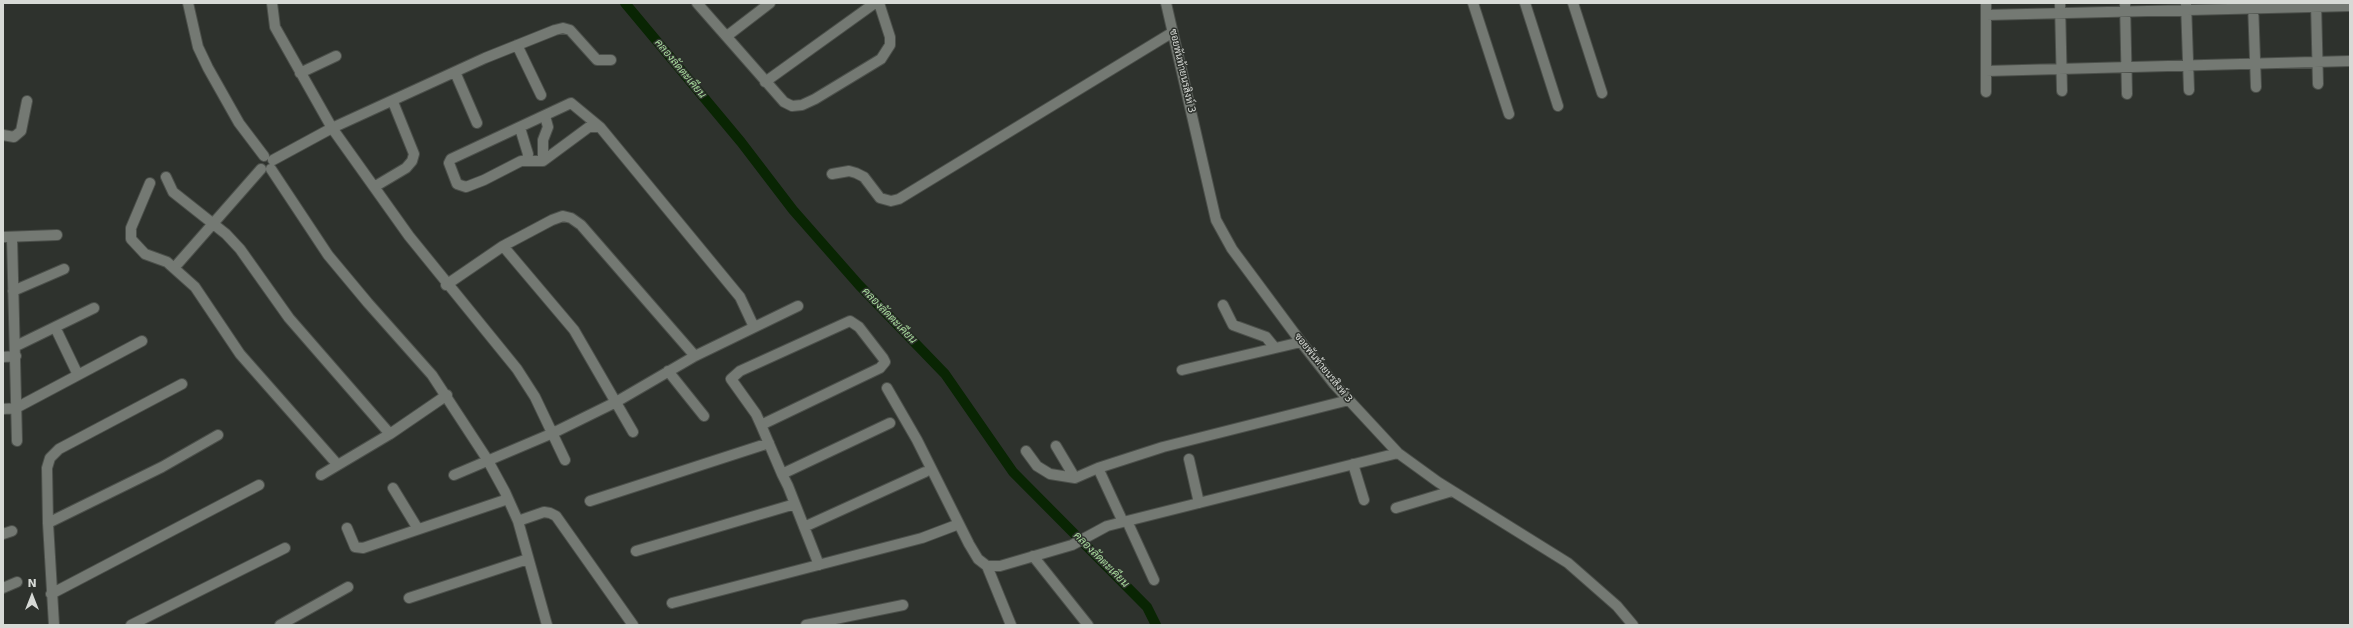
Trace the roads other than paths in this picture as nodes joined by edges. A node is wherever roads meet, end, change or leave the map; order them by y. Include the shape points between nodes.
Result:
1 (188, 3) edge
2 (272, 3) edge
3 (697, 3) edge
4 (770, 3) edge
5 (875, 3) edge
6 (879, 3) edge
7 (1166, 3) edge
8 (1473, 3) edge
9 (1525, 3) edge
10 (1573, 3) edge
11 (1986, 3) edge
12 (2316, 5) edge
13 (2186, 6) edge
14 (2254, 6) edge
15 (2350, 6) edge
16 (2125, 7) edge
17 (2060, 8) edge
18 (1986, 15) junction
19 (1173, 32) junction
20 (726, 36) junction
21 (516, 45) junction
22 (336, 56) dead end
23 (611, 60) dead end
24 (2350, 61) edge
25 (2317, 62) junction
26 (2255, 63) junction
27 (2188, 65) junction
28 (2126, 67) junction
29 (2061, 69) junction
30 (1986, 71) junction
31 (455, 72) junction
32 (300, 73) junction
33 (765, 82) junction
34 (2318, 84) dead end
35 (2256, 86) dead end
36 (2189, 90) dead end
37 (2062, 91) dead end
38 (1602, 92) dead end
39 (1986, 92) dead end
40 (2127, 94) dead end
41 (541, 95) dead end
42 (27, 101) dead end
43 (393, 102) junction
44 (1558, 106) dead end
45 (1509, 114) dead end
46 (545, 116) junction
47 (477, 123) dead end
48 (600, 127) junction
49 (332, 128) junction
50 (520, 128) junction
51 (3, 135) edge
52 (527, 161) junction
53 (543, 161) junction
54 (267, 163) junction
55 (832, 174) dead end
56 (166, 177) dead end
57 (150, 183) dead end
58 (374, 187) junction
59 (213, 223) junction
60 (57, 235) dead end
61 (7, 237) edge
62 (503, 246) junction
63 (174, 268) junction
64 (64, 269) dead end
65 (446, 284) junction
66 (13, 292) junction
67 (1223, 305) dead end
68 (3, 306) edge
69 (14, 306) junction
70 (798, 306) dead end
71 (94, 308) dead end
72 (754, 327) junction
73 (55, 328) junction
74 (142, 341) dead end
75 (1301, 342) junction
76 (1275, 348) junction
77 (16, 351) junction
78 (695, 356) junction
79 (3, 357) edge
80 (1182, 370) dead end
81 (668, 371) junction
82 (78, 375) junction
83 (182, 384) dead end
84 (887, 388) dead end
85 (447, 395) junction
86 (1349, 400) junction
87 (616, 402) junction
88 (16, 408) junction
89 (3, 409) edge
90 (704, 416) dead end
91 (890, 423) dead end
92 (761, 425) junction
93 (633, 432) dead end
94 (553, 433) junction
95 (390, 434) junction
96 (218, 435) dead end
97 (17, 440) dead end
98 (769, 443) junction
99 (1056, 446) dead end
100 (1026, 451) dead end
101 (1398, 453) junction
102 (488, 459) junction
103 (1189, 459) dead end
104 (566, 460) dead end
105 (337, 464) junction
106 (1353, 464) junction
107 (1098, 468) junction
108 (925, 472) dead end
109 (321, 474) dead end
110 (782, 474) junction
111 (454, 475) dead end
112 (1075, 478) junction
113 (259, 485) dead end
114 (393, 488) dead end
115 (1452, 491) junction
116 (508, 499) junction
117 (1364, 500) dead end
118 (590, 501) dead end
119 (1199, 503) junction
120 (795, 504) junction
121 (1396, 508) dead end
122 (518, 521) junction
123 (1125, 522) junction
124 (48, 524) junction
125 (959, 524) junction
126 (804, 527) junction
127 (347, 528) dead end
128 (418, 529) junction
129 (285, 548) dead end
130 (636, 551) dead end
131 (1032, 556) junction
132 (528, 559) junction
133 (819, 565) junction
134 (987, 566) junction
135 (1154, 580) dead end
136 (17, 582) dead end
137 (348, 586) dead end
138 (3, 588) edge
139 (51, 594) junction
140 (409, 598) dead end
141 (672, 603) dead end
142 (903, 605) dead end
143 (54, 625) edge
144 (131, 625) edge
145 (280, 625) edge
146 (547, 625) edge
147 (633, 625) edge
148 (806, 625) edge
149 (1011, 625) edge
150 (1088, 625) edge
151 (1633, 625) edge

1 - 54 street via 198,47 208,68 239,123
2 - 32 street via 275,27
3 - 20 street
4 - 20 street
5 - 33 street
6 - 33 street via 890,37 890,45 881,58 802,105 792,106 784,102
7 - 19 street, ซอยพันท้ายนรสิงห์ 3
8 - 45 street
9 - 44 street
10 - 38 street
11 - 18 street
12 - 14 street
12 - 15 street
12 - 25 street
13 - 14 street
13 - 16 street
13 - 27 street
14 - 26 street
16 - 17 street
16 - 28 street
17 - 18 street
17 - 29 street
18 - 30 street
19 - 55 street via 899,199 891,201 880,198 864,178 856,173 849,171
19 - 75 street, ซอยพันท้ายนรสิงห์ 3 via 1216,220 1232,249
20 - 33 street
21 - 23 street via 563,28 570,30 597,60
21 - 31 street
21 - 41 street
22 - 32 street
24 - 25 street
25 - 26 street
25 - 34 street
26 - 27 street
26 - 35 street
27 - 28 street
27 - 36 street
28 - 29 street
28 - 40 street
29 - 30 street
29 - 37 street
30 - 39 street
31 - 43 street
31 - 47 street
32 - 49 street
42 - 51 street via 22,130 14,136
43 - 49 street
43 - 58 street via 414,154 406,168
46 - 48 street via 572,104
46 - 50 street
46 - 53 street via 548,127 543,140
48 - 53 street via 589,127
48 - 72 street via 740,297
49 - 54 street
49 - 58 street
50 - 52 street via 528,154
50 - 52 street via 451,159 449,163 456,182 463,187 473,185 521,161
52 - 53 street
54 - 59 street
54 - 85 street via 328,255
56 - 59 street via 173,192
57 - 63 street via 131,228 131,239 145,254
58 - 65 street
59 - 63 street
59 - 95 street via 240,249 289,318
60 - 61 street
61 - 66 street
62 - 65 street
62 - 78 street via 552,220 563,216 571,218 581,225
62 - 87 street via 574,330
63 - 105 street via 185,276 201,295 240,354
64 - 66 street
65 - 94 street via 517,369 535,396
66 - 69 street
67 - 76 street via 1233,325 1266,337
68 - 69 street
69 - 77 street
70 - 72 street
71 - 73 street
72 - 78 street
73 - 77 street
73 - 82 street
74 - 82 street
75 - 76 street
75 - 86 street, ซอยพันท้ายนรสิงห์ 3
76 - 80 street
77 - 79 street
77 - 88 street
78 - 81 street
81 - 87 street
81 - 90 street
82 - 88 street
83 - 124 street via 59,449 50,458 47,468
84 - 125 street via 917,440
85 - 95 street
85 - 102 street
86 - 101 street, ซอยพันท้ายนรสิงห์ 3
86 - 107 street via 1163,447
87 - 93 street
87 - 94 street
88 - 89 street
88 - 97 street
91 - 110 street
92 - 92 street via 880,368 885,362 859,326 850,321 733,376 732,384 754,410
92 - 98 street
94 - 102 street
94 - 104 street
95 - 105 street
96 - 124 street via 162,467
98 - 110 street
98 - 118 street
99 - 112 street
100 - 112 street via 1043,472
101 - 106 street
101 - 115 street, ซอยพันท้ายนรสิงห์ 3
102 - 111 street
102 - 116 street
103 - 119 street
105 - 109 street
106 - 117 street
106 - 119 street
107 - 112 street
107 - 123 street
108 - 126 street
110 - 120 street
113 - 139 street
114 - 128 street
115 - 121 street
115 - 151 street, ซอยพันท้ายนรสิงห์ 3 via 1568,563 1617,606
116 - 122 street
116 - 128 street
119 - 123 street
120 - 126 street
120 - 130 street
122 - 132 street
122 - 147 street via 544,512 556,516
123 - 131 street via 1098,530 1072,545
123 - 135 street
124 - 139 street
125 - 133 street via 922,538
125 - 134 street via 978,559
126 - 133 street
127 - 128 street via 357,549 371,547
129 - 144 street
131 - 134 street via 1000,566
131 - 150 street
132 - 140 street
132 - 146 street
133 - 141 street
134 - 149 street
136 - 138 street
137 - 145 street
139 - 143 street
142 - 148 street

